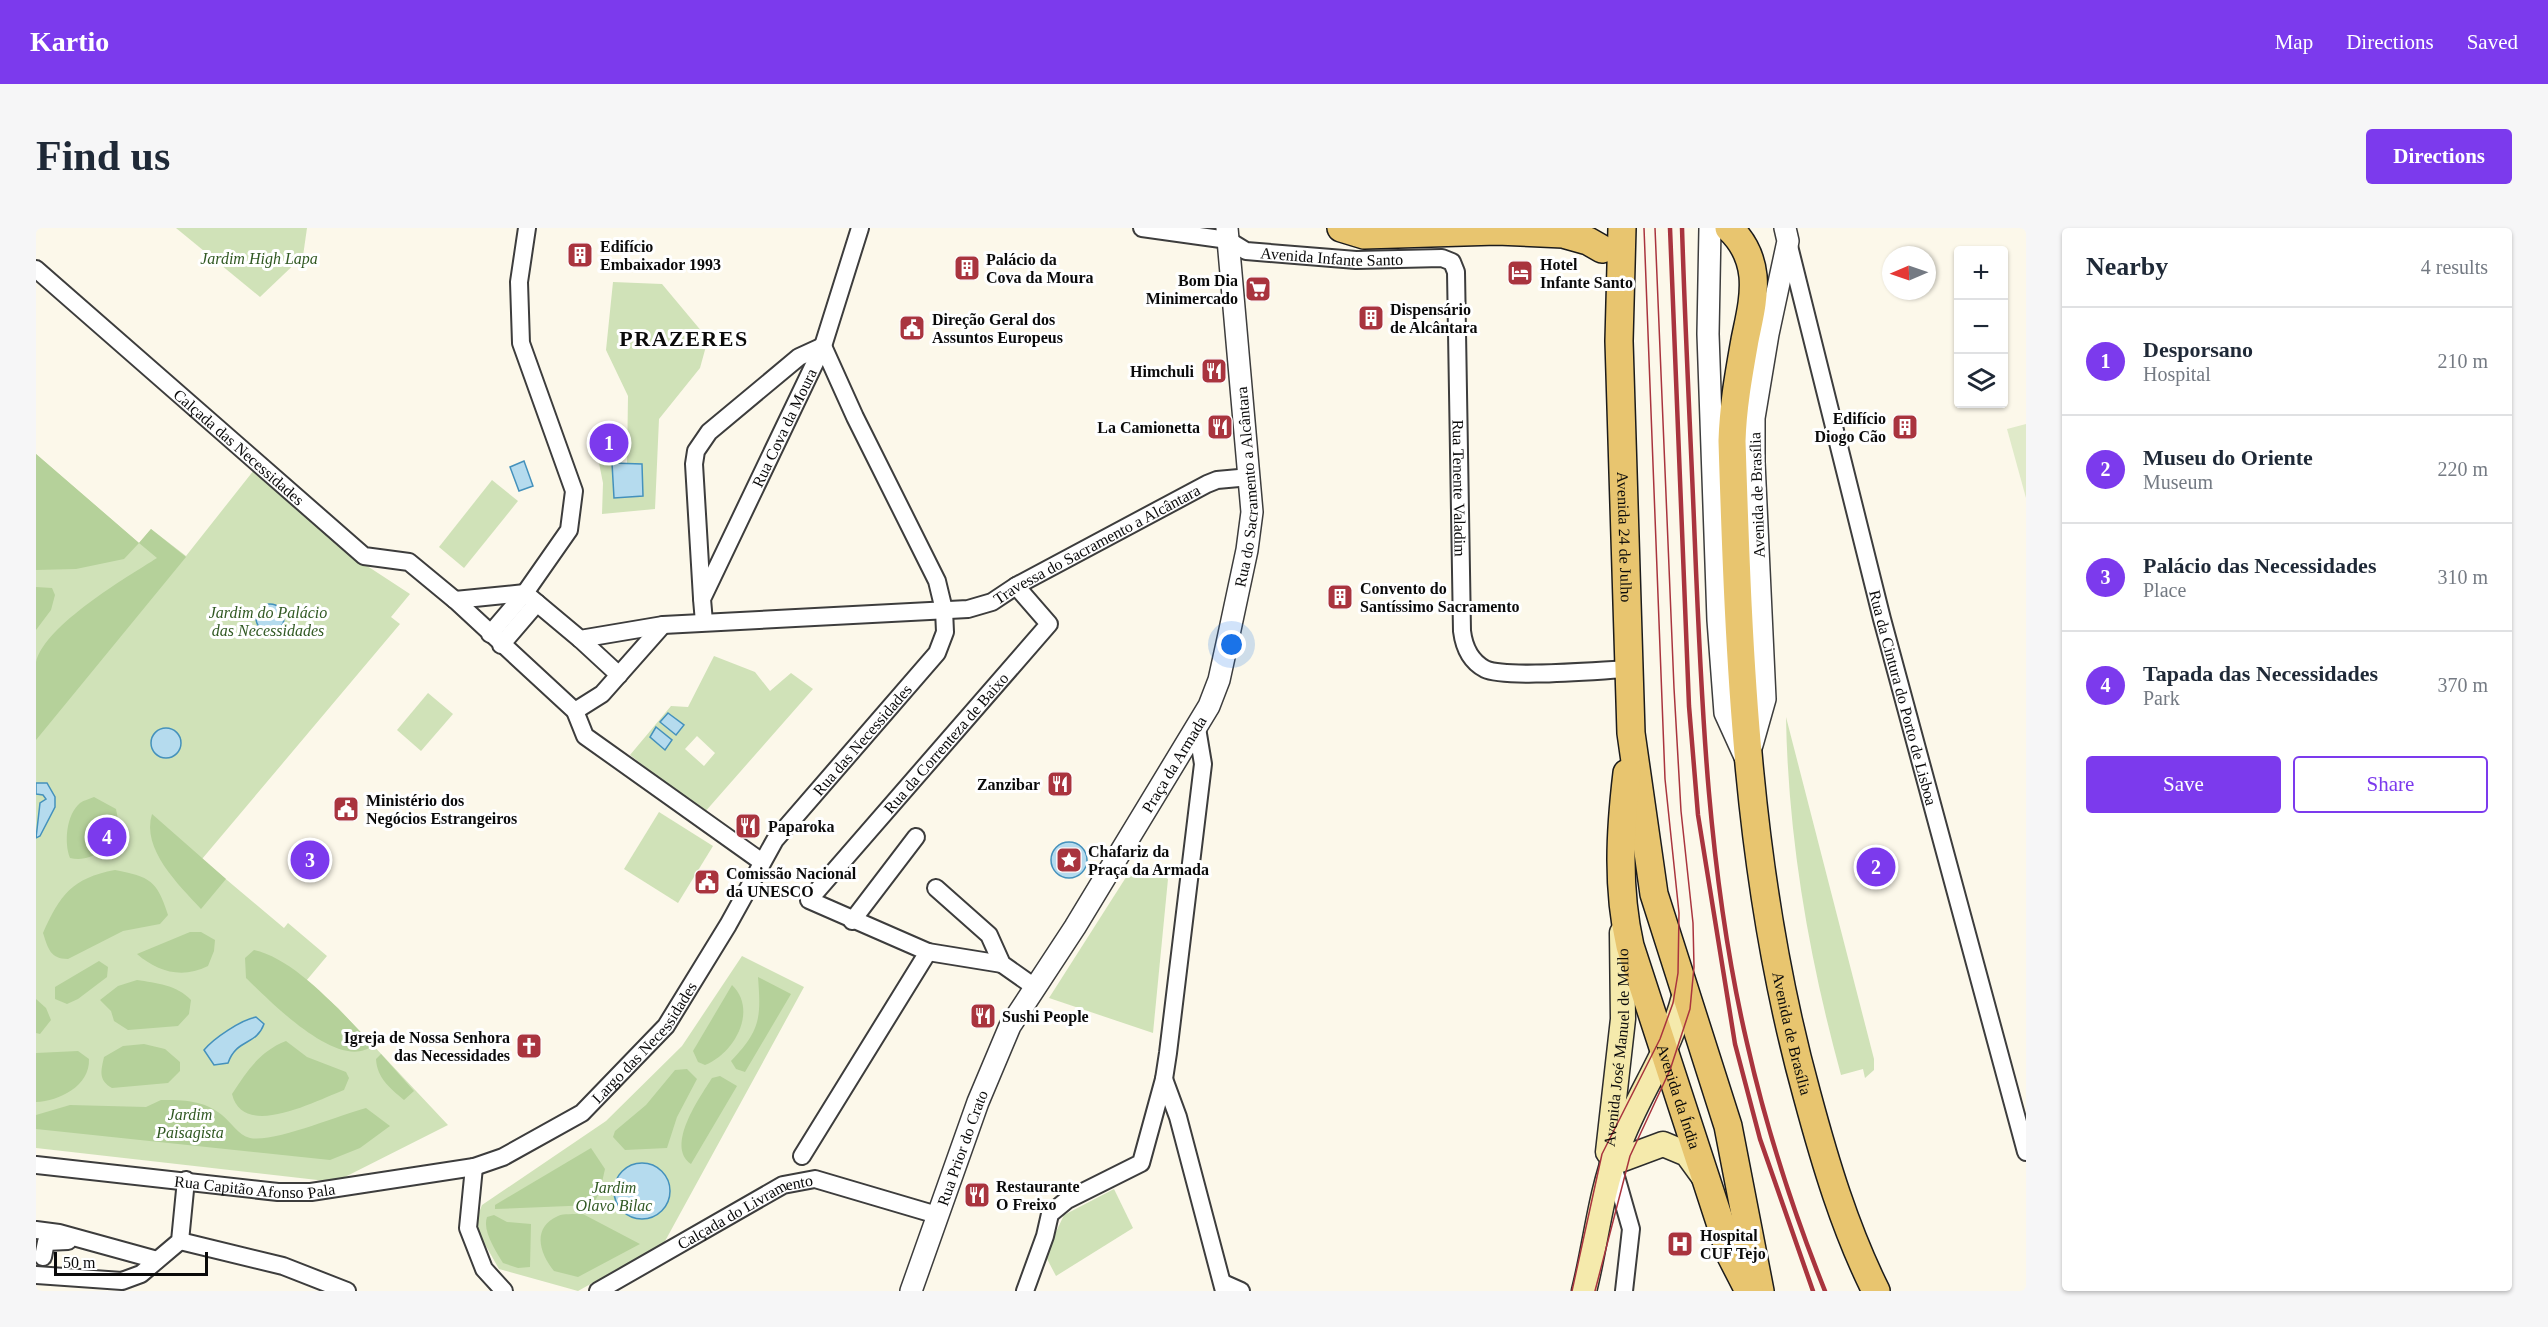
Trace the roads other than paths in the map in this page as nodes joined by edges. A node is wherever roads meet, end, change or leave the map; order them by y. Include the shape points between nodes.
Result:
1 (527, 228) edge
2 (860, 228) edge
3 (1142, 228) edge
4 (1341, 228) edge
5 (1710, 228) edge
6 (1729, 228) edge
7 (1228, 234) edge
8 (1787, 234) edge
9 (1613, 237) edge
10 (1452, 262) joint
11 (36, 269) edge
12 (823, 346) junction
13 (1250, 477) junction
14 (1016, 586) junction
15 (531, 598) junction
16 (702, 599) junction
17 (455, 600) junction
18 (944, 610) junction
19 (704, 622) junction
20 (663, 625) junction
21 (496, 639) junction
22 (580, 639) junction
23 (1629, 669) junction
24 (619, 675) junction
25 (575, 711) junction
26 (1197, 728) junction
27 (1631, 734) junction
28 (1747, 763) junction
29 (916, 837) dead end
30 (762, 862) junction
31 (936, 888) dead end
32 (1622, 897) junction
33 (852, 921) junction
34 (928, 952) junction
35 (1002, 964) junction
36 (1036, 987) junction
37 (1684, 993) junction
38 (1022, 1010) joint
39 (1665, 1053) junction
40 (1164, 1079) junction
41 (2026, 1152) edge
42 (802, 1156) dead end
43 (1612, 1164) junction
44 (36, 1165) edge
45 (474, 1167) junction
46 (186, 1180) junction
47 (1710, 1189) junction
48 (1604, 1196) junction
49 (937, 1215) junction
50 (36, 1230) edge
51 (84, 1240) junction
52 (180, 1241) junction
53 (43, 1257) dead end
54 (157, 1260) junction
55 (36, 1275) edge
56 (319, 1285) edge
57 (1221, 1288) edge
58 (347, 1291) edge
59 (504, 1291) edge
60 (598, 1291) edge
61 (911, 1291) edge
62 (1025, 1291) edge
63 (1241, 1291) edge
64 (1584, 1291) edge
65 (1624, 1291) edge
66 (1749, 1291) edge
67 (1760, 1291) edge
68 (1876, 1291) edge

1 - 15 street via 519,282 521,343 574,491 569,530
2 - 12 street, Rua Cova da Moura
3 - 7 street, Avenida Infante Santo
4 - 9 main road via 1364,235 1497,231 1563,234 1588,241
5 - 28 street, Avenida de Brasília via 1708,334 1719,632 1725,713
6 - 28 main road via 1749,257 1753,279 1732,418
7 - 10 street, Avenida Infante Santo via 1246,251 1356,260 1442,258
7 - 13 street, Rua do Sacramento a Alcântara
8 - 28 street, Avenida de Brasília via 1754,418 1765,699
8 - 41 street, Rua da Cintura do Porto de Lisboa via 1882,619
9 - 23 main road, Avenida 24 de Julho
10 - 23 street, Rua Tenente Valadim via 1456,272 1462,631 1468,652 1474,661 1495,672
11 - 17 street, Calçada das Necessidades via 364,556 409,562
12 - 16 street, Rua Cova da Moura
12 - 16 street via 799,357 709,432 696,451
12 - 18 street, Rua das Necessidades via 937,581
13 - 14 street, Travessa do Sacramento a Alcântara via 1207,484
13 - 26 street, Rua do Sacramento a Alcântara via 1252,512 1247,550 1219,680
14 - 18 street, Travessa do Sacramento a Alcântara via 979,607
14 - 33 street, Rua da Correnteza de Baixo via 1049,624 809,900
15 - 17 street
15 - 21 street
15 - 22 street
16 - 19 street
17 - 21 street, Calçada das Necessidades
18 - 19 street, Travessa do Sacramento a Alcântara
18 - 30 street, Rua das Necessidades via 945,632 937,652 775,840
19 - 20 street, Travessa do Sacramento a Alcântara
20 - 22 street, Travessa do Sacramento a Alcântara
20 - 24 street
21 - 25 street, Calçada das Necessidades
22 - 24 street
23 - 27 main road, Avenida 24 de Julho
24 - 25 street via 602,694
25 - 30 street via 585,736
26 - 36 street, Praça da Armada
26 - 40 street, Praça da Armada via 1203,764
27 - 32 main road, Avenida 24 de Julho via 1620,838
27 - 37 main road, Avenida 24 de Julho via 1654,894
28 - 68 main road, Avenida de Brasília via 1769,931 1795,1053 1848,1228
29 - 33 street
30 - 45 street, Largo das Necessidades via 666,1026 582,1113 503,1157
31 - 35 street via 989,935
32 - 39 main road, Avenida da Índia via 1630,946
32 - 48 main road, Avenida José Manuel de Mello via 1623,1019
33 - 34 street
34 - 35 street
34 - 42 street
35 - 36 street
36 - 38 street, Praça da Armada
37 - 39 main road, Avenida José Manuel de Mello
37 - 67 main road via 1728,1126
38 - 49 street, Rua Prior do Crato via 1010,1026 990,1071
39 - 43 main road, Avenida José Manuel de Mello
39 - 47 main road, Avenida da Índia
40 - 57 street via 1178,1117
40 - 62 street, Praça da Armada via 1141,1163 1067,1200 1050,1214
43 - 47 main road via 1663,1144 1687,1154
43 - 48 main road, Avenida José Manuel de Mello
43 - 65 street, Avenida José Manuel de Mello via 1631,1229
44 - 46 street, Rua Capitão Afonso Pala
45 - 46 street, Rua Capitão Afonso Pala via 311,1192 278,1192
45 - 59 street via 468,1228 484,1269
46 - 52 street
47 - 66 main road, Avenida da Índia via 1731,1256
48 - 64 main road, Avenida José Manuel de Mello
49 - 60 street, Calçada do Livramento via 815,1179 783,1185
49 - 61 street, Rua Prior do Crato
50 - 51 street
51 - 53 street via 46,1242
51 - 54 street
52 - 54 street
52 - 56 street via 283,1266
54 - 55 street via 141,1274 122,1281
56 - 58 street
57 - 63 street

